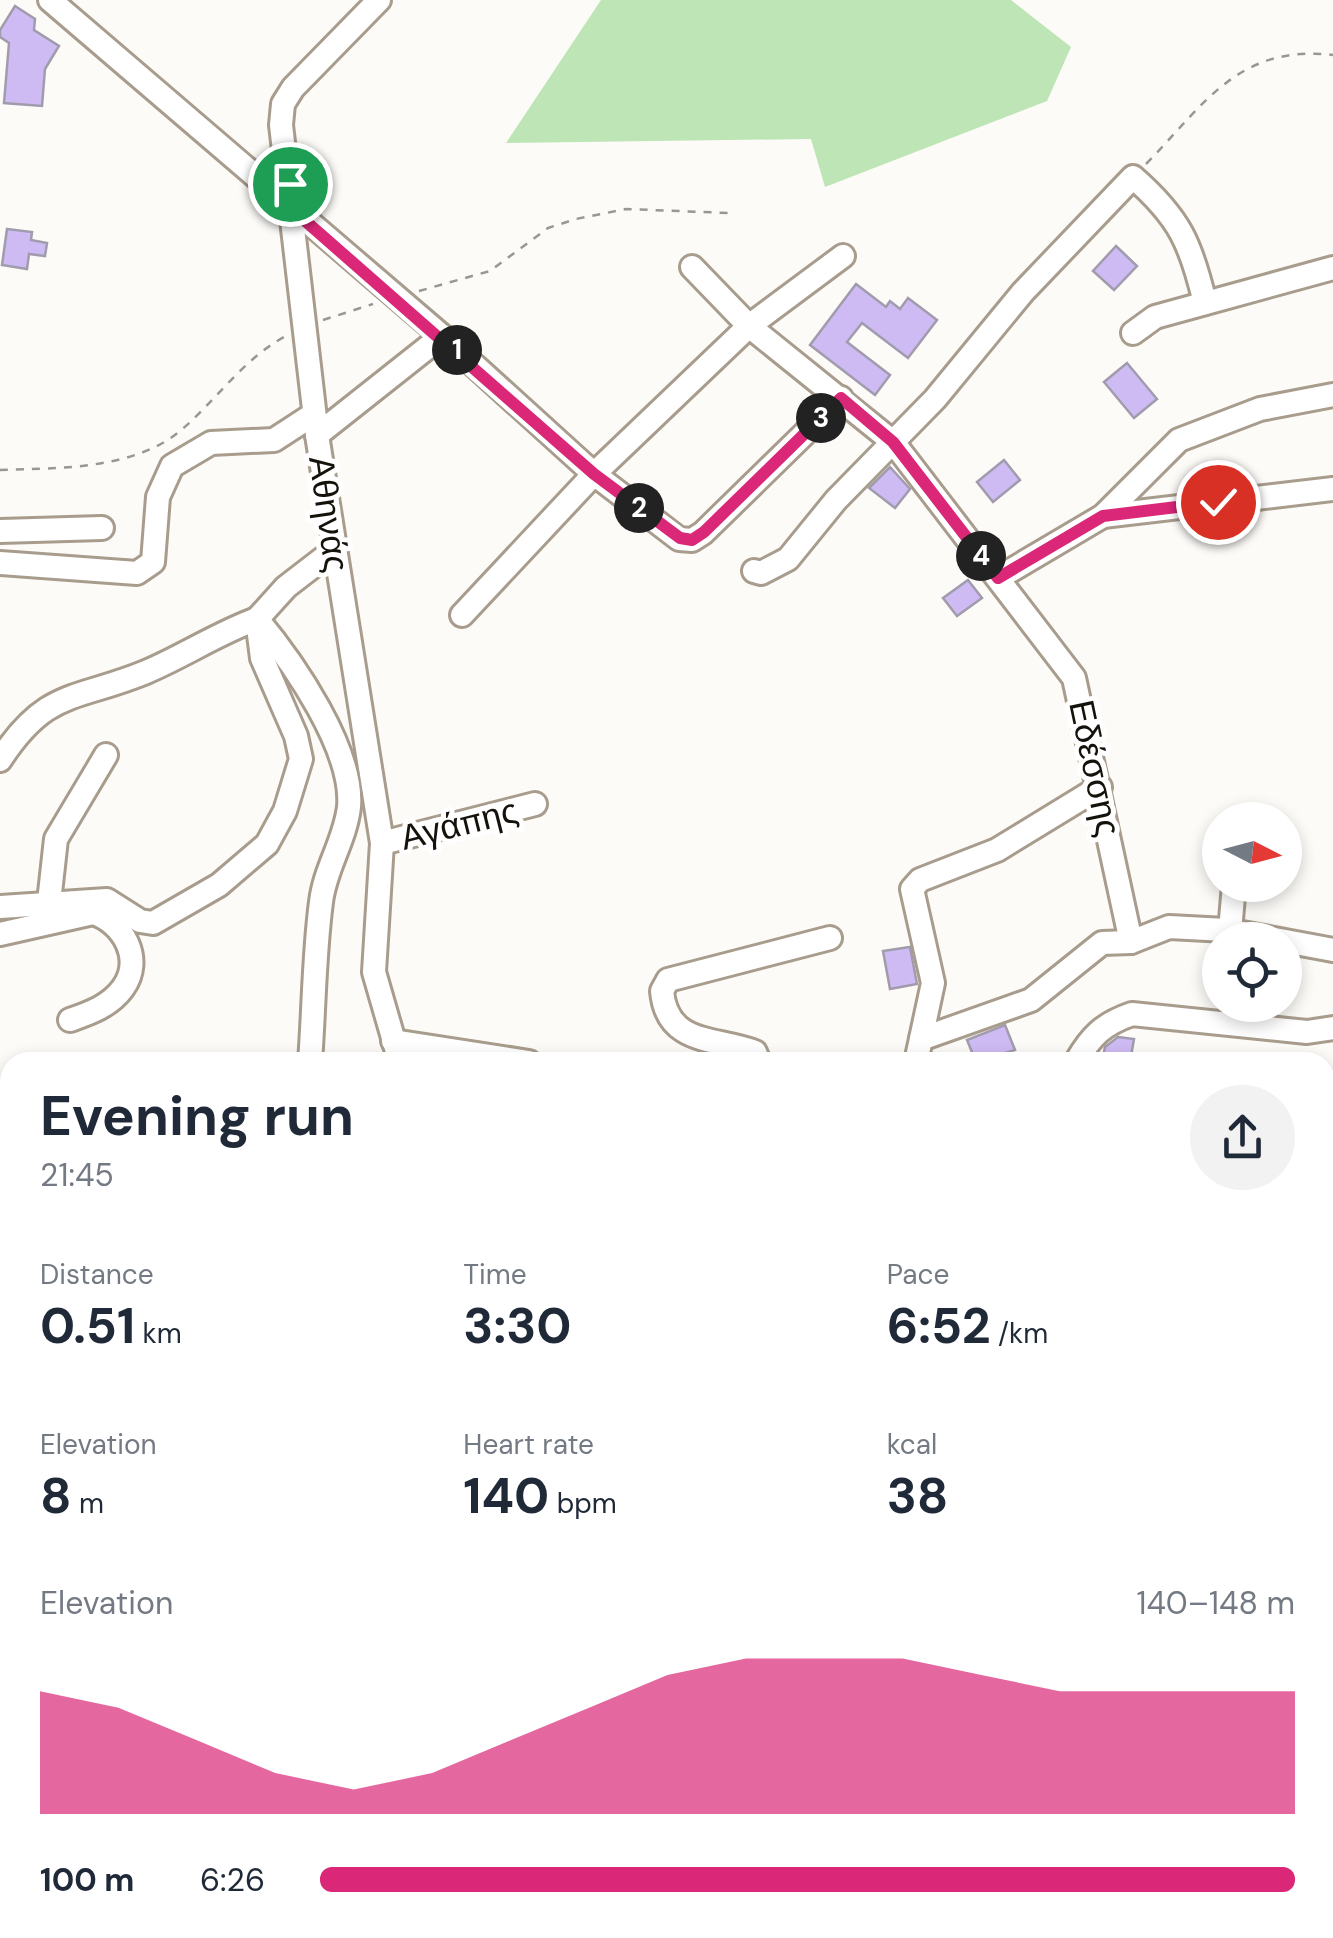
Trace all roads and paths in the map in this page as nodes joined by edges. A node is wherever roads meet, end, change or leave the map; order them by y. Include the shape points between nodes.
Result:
1 (50, 0) edge
2 (377, 1) edge
3 (1333, 55) edge
4 (284, 148) junction
5 (253, 176) junction
6 (1133, 177) junction
7 (294, 211) junction
8 (728, 214) dead end
9 (844, 256) dead end
10 (692, 266) dead end
11 (1333, 268) edge
12 (396, 297) junction
13 (1204, 303) junction
14 (307, 324) junction
15 (749, 326) junction
16 (1133, 334) dead end
17 (442, 336) junction
18 (1333, 395) edge
19 (841, 398) junction
20 (316, 425) junction
21 (893, 442) junction
22 (0, 470) edge
23 (594, 474) junction
24 (1333, 490) edge
25 (1103, 516) junction
26 (102, 528) dead end
27 (0, 531) edge
28 (334, 550) junction
29 (0, 563) edge
30 (754, 571) dead end
31 (998, 578) junction
32 (462, 615) dead end
33 (257, 619) junction
34 (106, 756) dead end
35 (0, 760) edge
36 (1100, 787) junction
37 (535, 804) dead end
38 (382, 843) junction
39 (49, 902) junction
40 (0, 907) edge
41 (1202, 929) edge
42 (0, 934) edge
43 (830, 938) dead end
44 (1131, 942) junction
45 (1302, 944) edge
46 (1333, 950) edge
47 (70, 1020) dead end
48 (1333, 1028) edge
49 (918, 1051) edge
50 (311, 1052) edge
51 (397, 1052) edge
52 (755, 1052) edge
53 (1081, 1052) edge

1 - 5 street
2 - 4 street, Αθηνάς via 292,88 282,104
3 - 6 path via 1247,67 1215,87
4 - 5 street
4 - 7 street, Αθηνάς
5 - 7 street
6 - 13 street via 1174,216
6 - 21 street
7 - 12 street
7 - 14 street, Αθηνάς
8 - 12 path via 626,209 576,219 548,228 490,271
9 - 15 street
10 - 15 street, Εδέσσης
11 - 13 street
12 - 14 path
12 - 17 street
13 - 16 street via 1155,316
14 - 20 street, Αθηνάς
14 - 22 path via 235,373 180,432 142,455
15 - 19 street, Εδέσσης
15 - 23 street
17 - 20 street
17 - 23 street
18 - 25 street via 1260,408 1179,440
19 - 21 street, Εδέσσης
19 - 23 street via 692,540 680,538
20 - 28 street, Αθηνάς
20 - 29 street via 274,440 211,443 172,466 158,497 148,569
21 - 30 street via 788,559
21 - 31 street, Εδέσσης
23 - 32 street
24 - 25 street
25 - 31 street
26 - 27 street
28 - 33 street
28 - 38 street, Αθηνάς
31 - 36 street, Εδέσσης via 1074,678
33 - 35 street via 145,672 42,710
33 - 39 street via 262,658 300,759 267,844 219,886 152,923 106,900
33 - 50 street via 294,662 347,775 345,830 320,902
34 - 39 street via 56,839
36 - 44 street, Εδέσσης
36 - 49 street via 997,850 912,889 933,983
37 - 38 street, Αγάπης
38 - 51 street, Αθηνάς via 374,972
39 - 40 street
41 - 44 street via 1169,927
42 - 47 street via 93,913 123,930 130,968 125,985 96,1010
43 - 52 street via 668,980 662,991 666,1016 681,1029
44 - 49 street via 1102,943 1031,1000
45 - 46 street
48 - 53 street via 1307,1032 1132,1014 1106,1022

